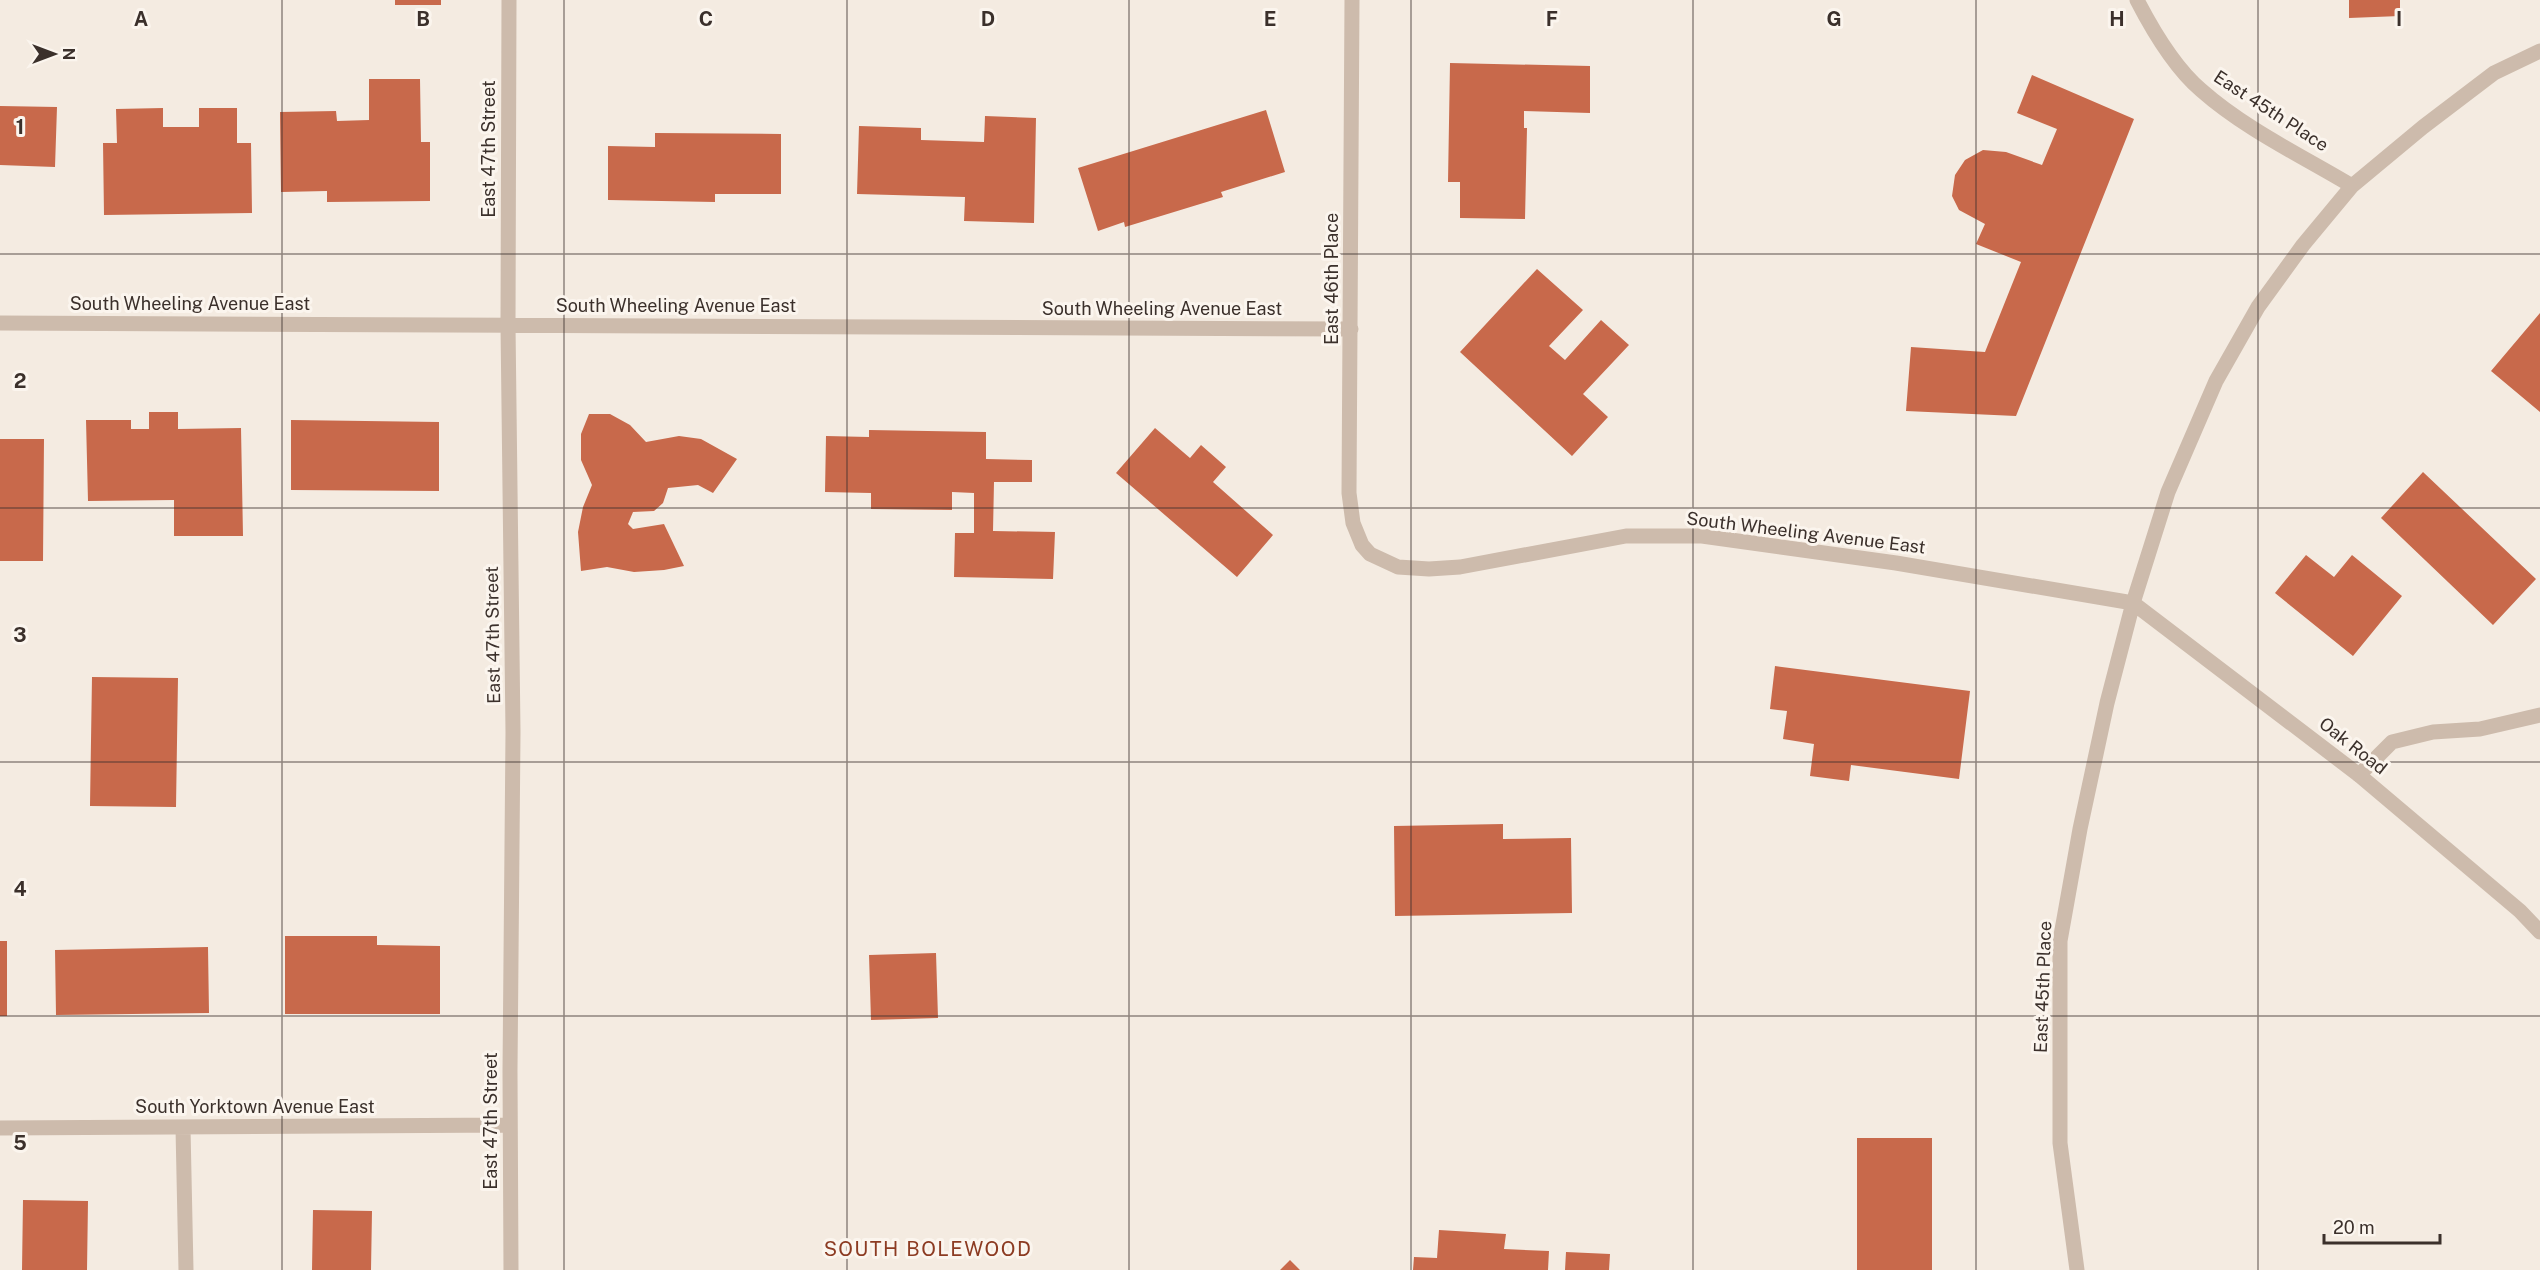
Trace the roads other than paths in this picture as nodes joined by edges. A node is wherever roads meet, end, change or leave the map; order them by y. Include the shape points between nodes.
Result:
1 (509, 0) edge
2 (1352, 0) edge
3 (2137, 0) edge
4 (2540, 51) edge
5 (2352, 186) junction
6 (0, 323) edge
7 (508, 325) junction
8 (1351, 329) junction
9 (1370, 554) joint
10 (2133, 603) junction
11 (2540, 715) edge
12 (2359, 775) junction
13 (2540, 932) edge
14 (510, 1125) junction
15 (0, 1128) edge
16 (183, 1128) junction
17 (186, 1270) edge
18 (511, 1270) edge
19 (2077, 1270) edge

1 - 7 street, East 47th Street
2 - 8 street, East 46th Place
3 - 5 street, East 45th Place via 2156,37 2199,89 2248,124
4 - 5 street, East 45th Place via 2494,73
5 - 10 street, East 45th Place via 2258,307 2216,381 2168,492
6 - 7 street, South Wheeling Avenue East
7 - 8 street, South Wheeling Avenue East
7 - 14 street, East 47th Street via 513,732
8 - 9 street, East 46th Place via 1349,492 1353,523
9 - 10 street, South Wheeling Avenue East via 1398,567 1429,569 1461,567 1626,536 1702,536 1896,563
10 - 12 street, Oak Road
10 - 19 street, East 45th Place via 2082,817 2061,941 2060,1143
11 - 12 street via 2480,729 2433,732 2392,742
12 - 13 street, Oak Road via 2520,910
14 - 16 street, South Yorktown Avenue East
14 - 18 street, East 47th Street
15 - 16 street, South Yorktown Avenue East
16 - 17 street

